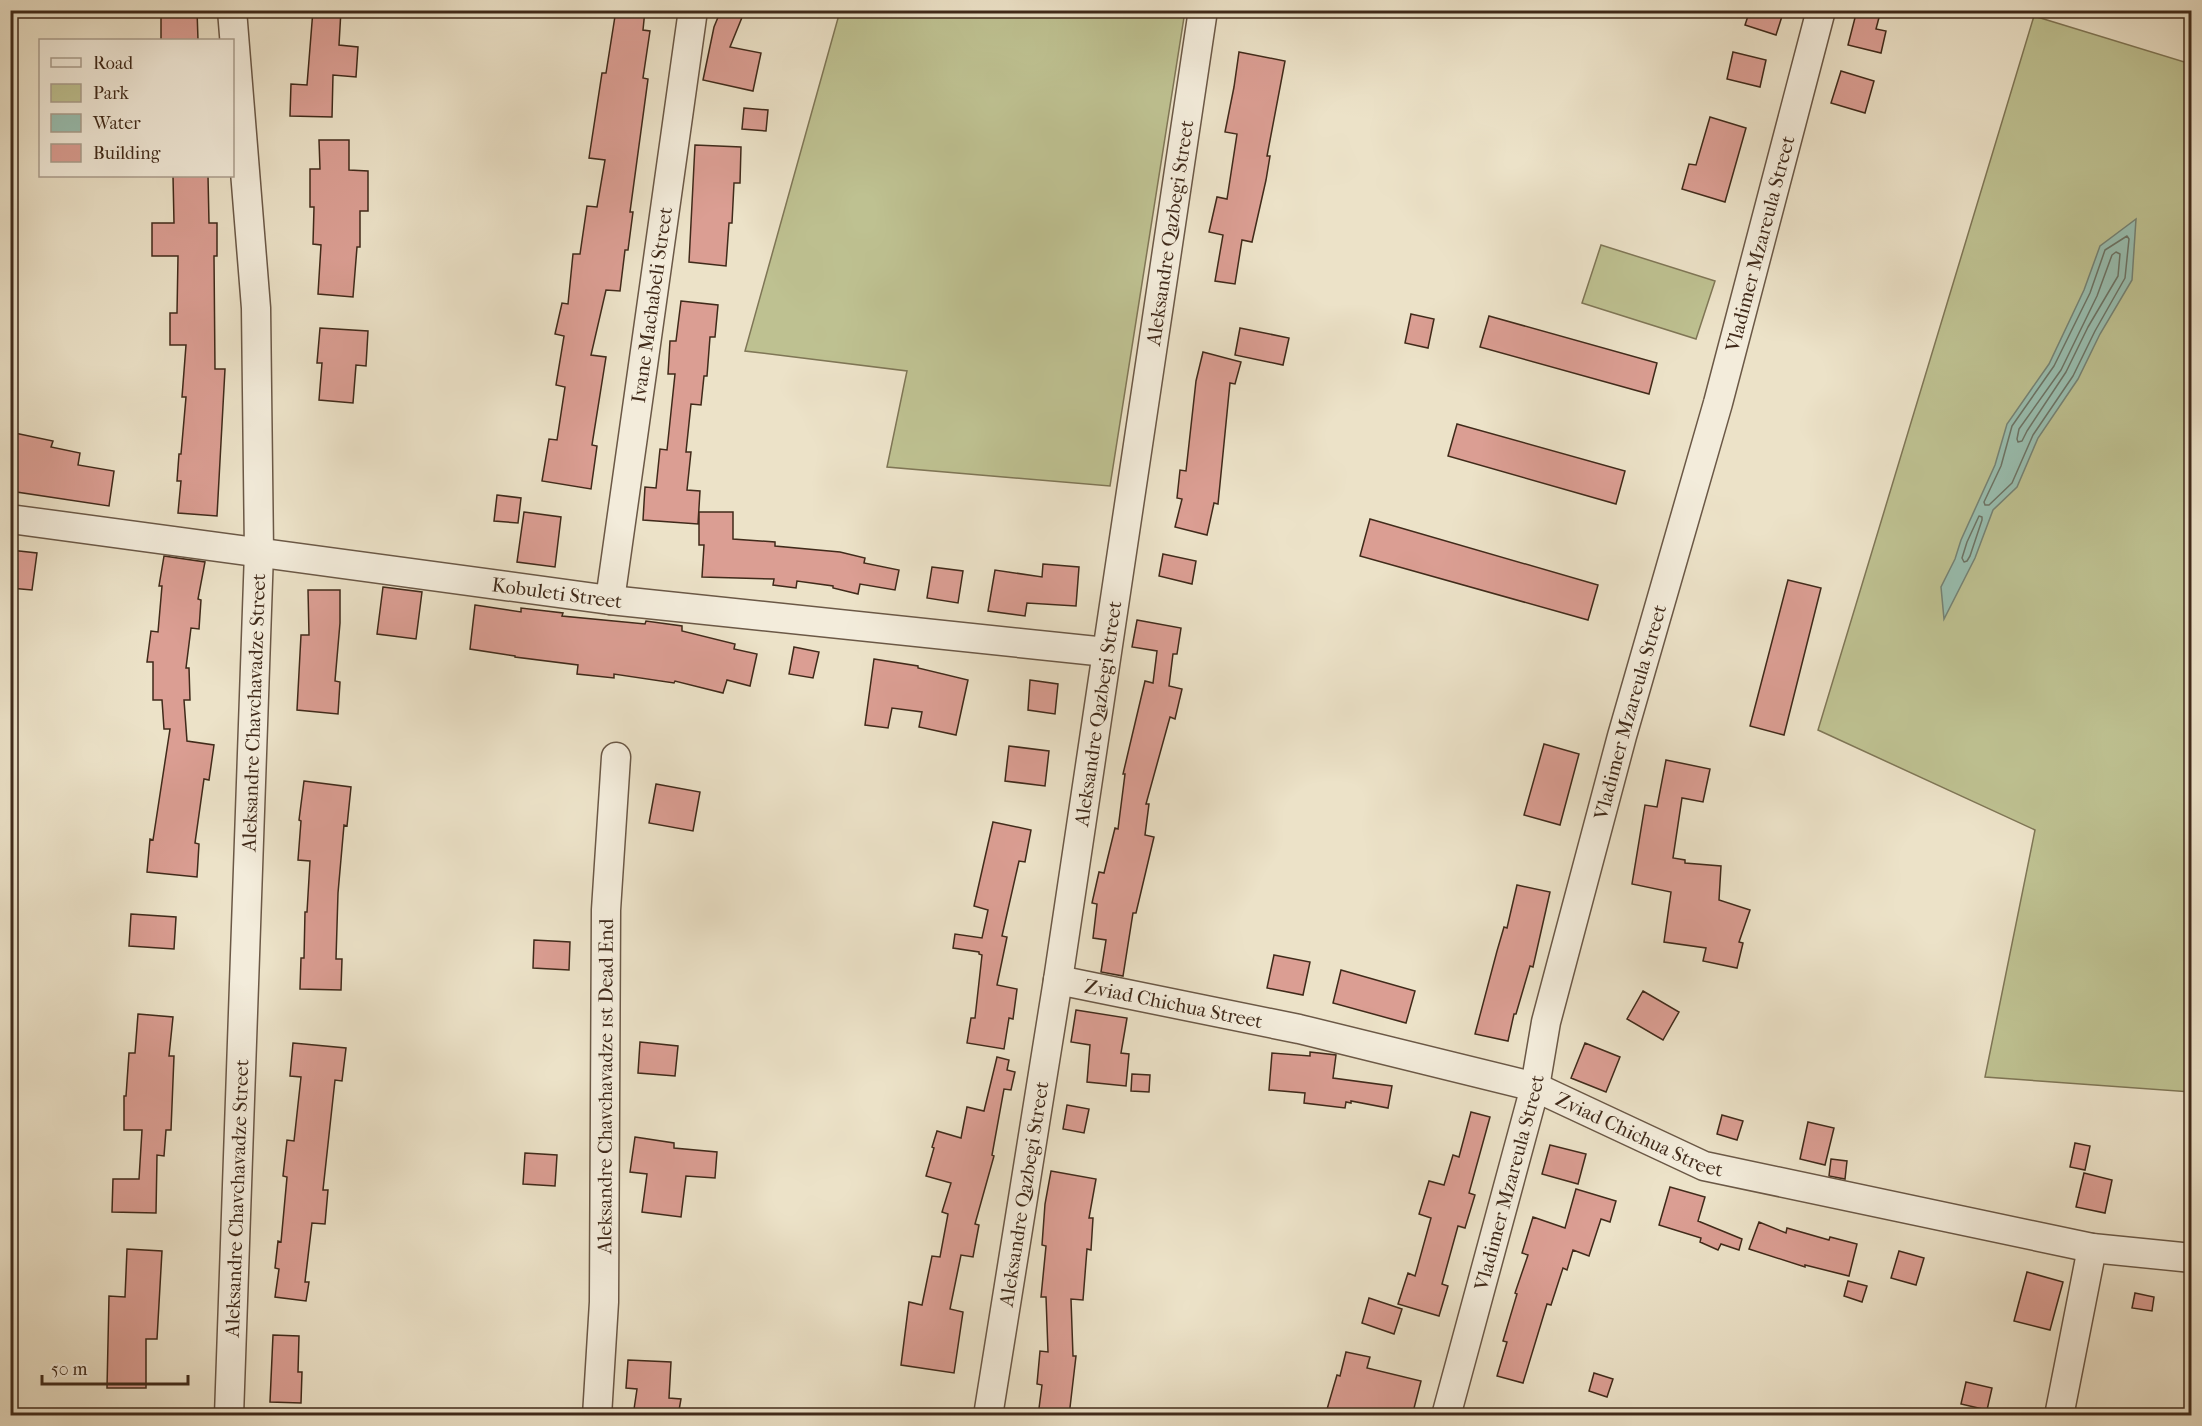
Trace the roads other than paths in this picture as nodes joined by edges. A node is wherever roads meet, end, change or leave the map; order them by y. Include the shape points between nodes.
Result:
1 (232, 10) edge
2 (693, 10) edge
3 (1203, 10) edge
4 (1821, 10) edge
5 (10, 519) edge
6 (260, 552) junction
7 (610, 600) junction
8 (1106, 652) junction
9 (616, 757) dead end
10 (1058, 980) junction
11 (1535, 1087) junction
12 (2092, 1248) junction
13 (2192, 1258) edge
14 (229, 1416) edge
15 (597, 1416) edge
16 (988, 1416) edge
17 (1446, 1416) edge
18 (2059, 1416) edge

1 - 6 street, Aleksandre Chavchavadze Street via 256,308
2 - 7 street, Ivane Machabeli Street
3 - 8 street, Aleksandre Qazbegi Street
4 - 11 street, Vladimer Mzareula Street via 1718,403 1606,793 1546,1022
5 - 6 street, Kobuleti Street
6 - 7 street, Kobuleti Street
6 - 14 street, Aleksandre Chavchavadze Street
7 - 8 street, Kobuleti Street
8 - 10 street, Aleksandre Qazbegi Street
9 - 15 street, Aleksandre Chavchavadze 1st Dead End via 606,910 604,1302
10 - 11 street, Zviad Chichua Street via 1299,1029
10 - 16 street, Aleksandre Qazbegi Street
11 - 12 street, Zviad Chichua Street via 1704,1166
11 - 17 street, Vladimer Mzareula Street
12 - 13 street, Zviad Chichua Street
12 - 18 street

